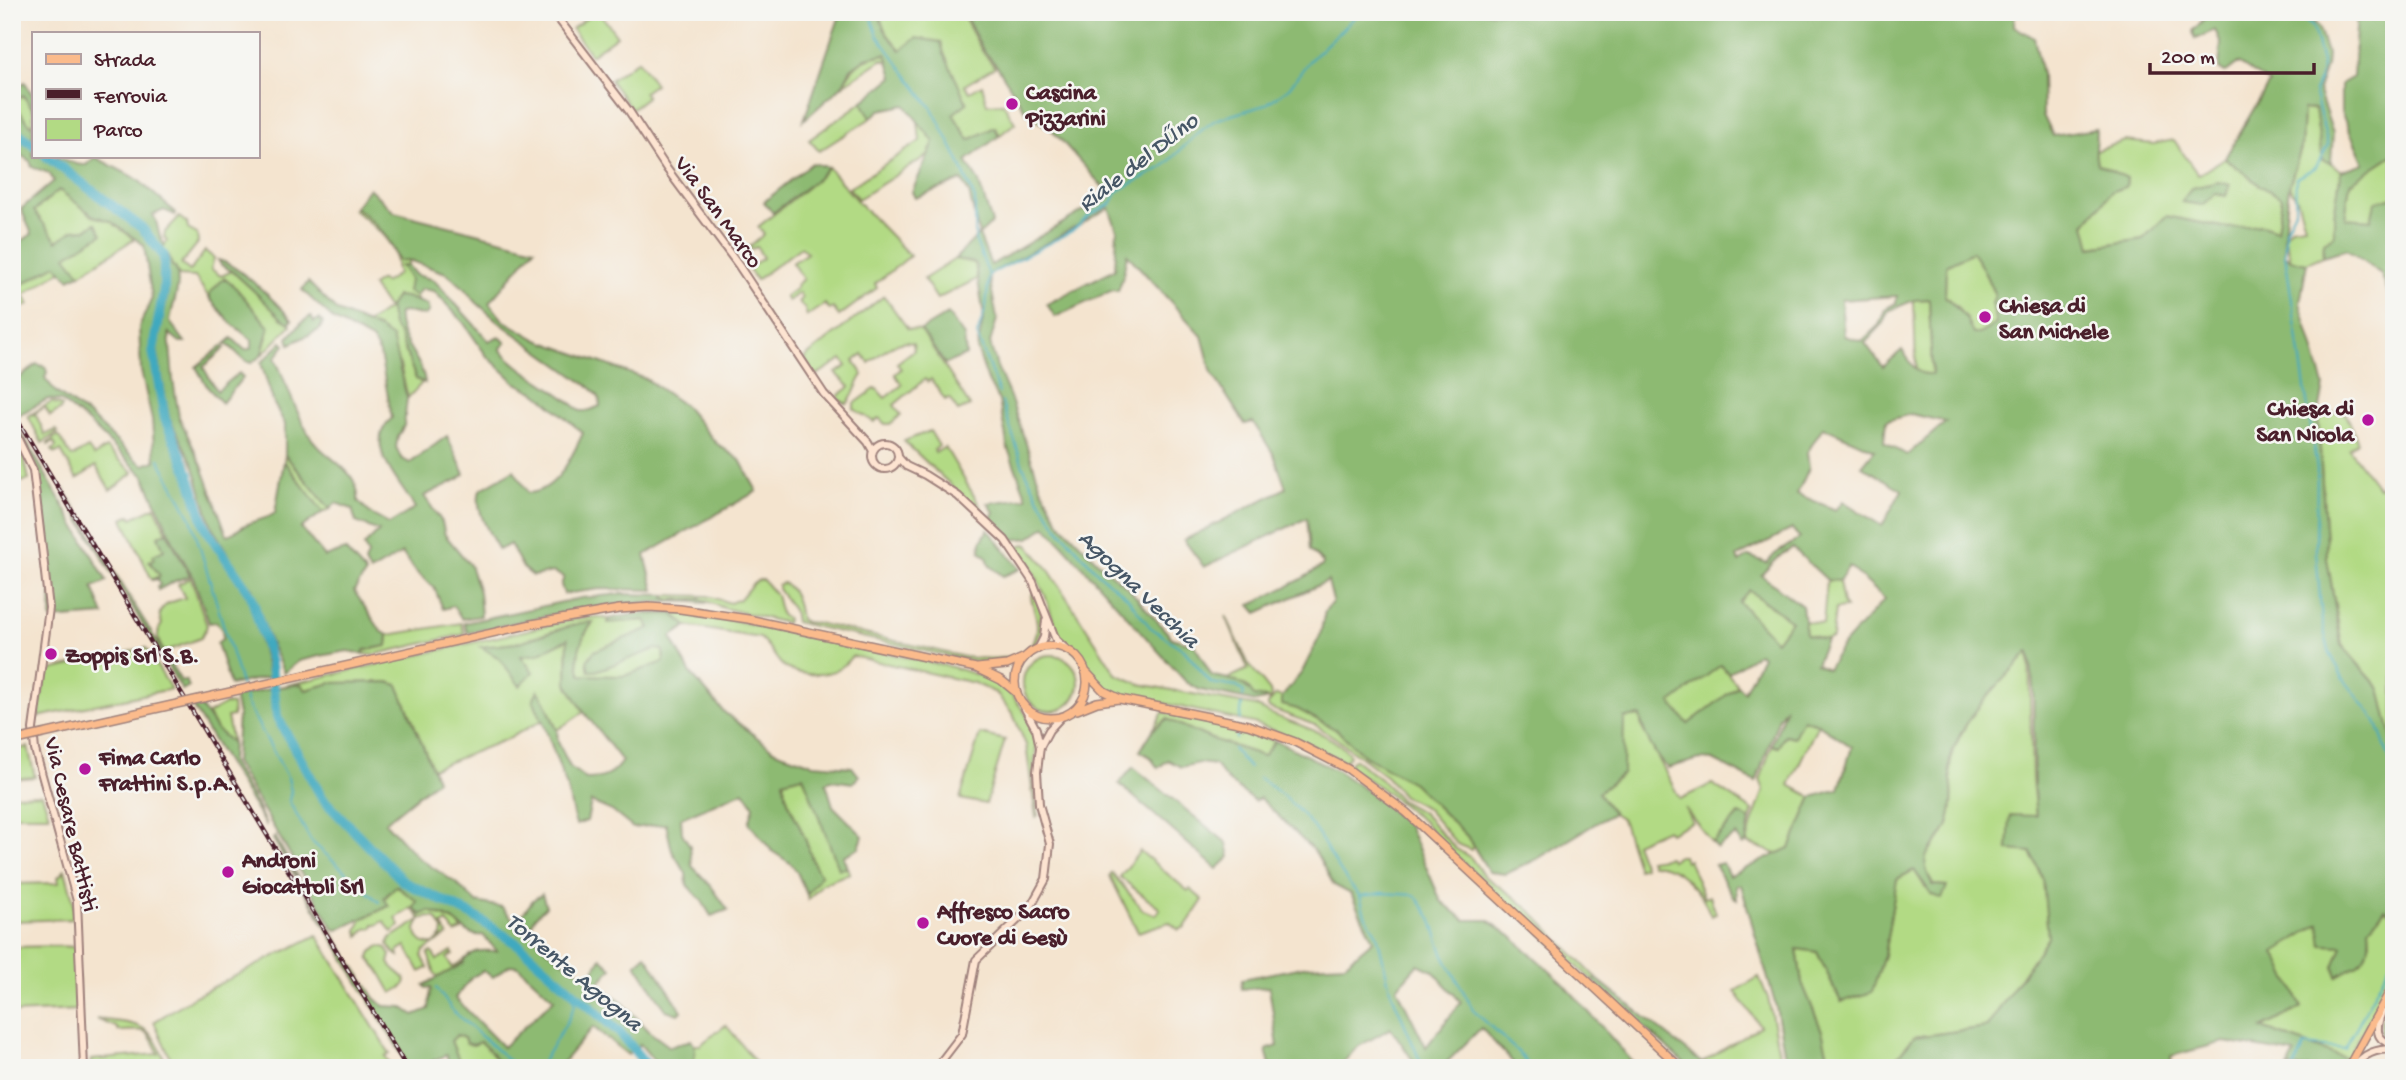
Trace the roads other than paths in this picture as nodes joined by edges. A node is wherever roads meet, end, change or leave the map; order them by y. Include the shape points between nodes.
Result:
1 (553, 12) edge
2 (12, 427) edge
3 (858, 431) junction
4 (881, 443) junction
5 (873, 451) junction
6 (898, 457) junction
7 (893, 466) junction
8 (906, 466) junction
9 (1046, 618) junction
10 (1038, 649) junction
11 (1067, 650) junction
12 (1026, 656) junction
13 (976, 668) junction
14 (1086, 672) junction
15 (1017, 693) junction
16 (1120, 699) junction
17 (1023, 705) junction
18 (1074, 711) junction
19 (1060, 718) junction
20 (12, 741) edge
21 (1040, 747) junction
22 (2394, 984) edge
23 (2386, 997) junction
24 (2394, 1046) edge
25 (84, 1068) edge
26 (936, 1068) edge
27 (1681, 1068) edge
28 (2350, 1068) edge

1 - 3 street, Via San Marco via 739,266 824,394
2 - 25 street, Via Cesare Battisti via 33,470 46,568 49,608 33,729 77,901
3 - 4 street, Via San Marco
3 - 5 street, Via San Marco
4 - 5 street
4 - 6 street via 893,445
5 - 7 street via 877,466
6 - 7 street
6 - 8 street
7 - 8 street
8 - 9 street via 958,496 1005,540 1033,582
9 - 10 street
9 - 11 street via 1056,640
10 - 11 main road
10 - 12 main road
11 - 14 main road
12 - 13 main road via 1007,665
12 - 15 main road via 1016,674
13 - 15 main road
13 - 20 main road, bridge via 748,619 680,609 619,609 532,624
14 - 16 main road via 1104,691
14 - 18 main road via 1086,693
15 - 17 main road
16 - 18 main road
16 - 27 main road via 1248,725 1295,741 1348,769 1406,812
17 - 19 main road via 1040,717
17 - 21 street
18 - 19 main road
19 - 21 street
21 - 26 street via 1038,789 1050,844 1047,875 1030,908 976,960 962,1034
22 - 23 main road
23 - 24 street via 2376,1028 2384,1042
23 - 28 main road
24 - 28 street via 2368,1053

